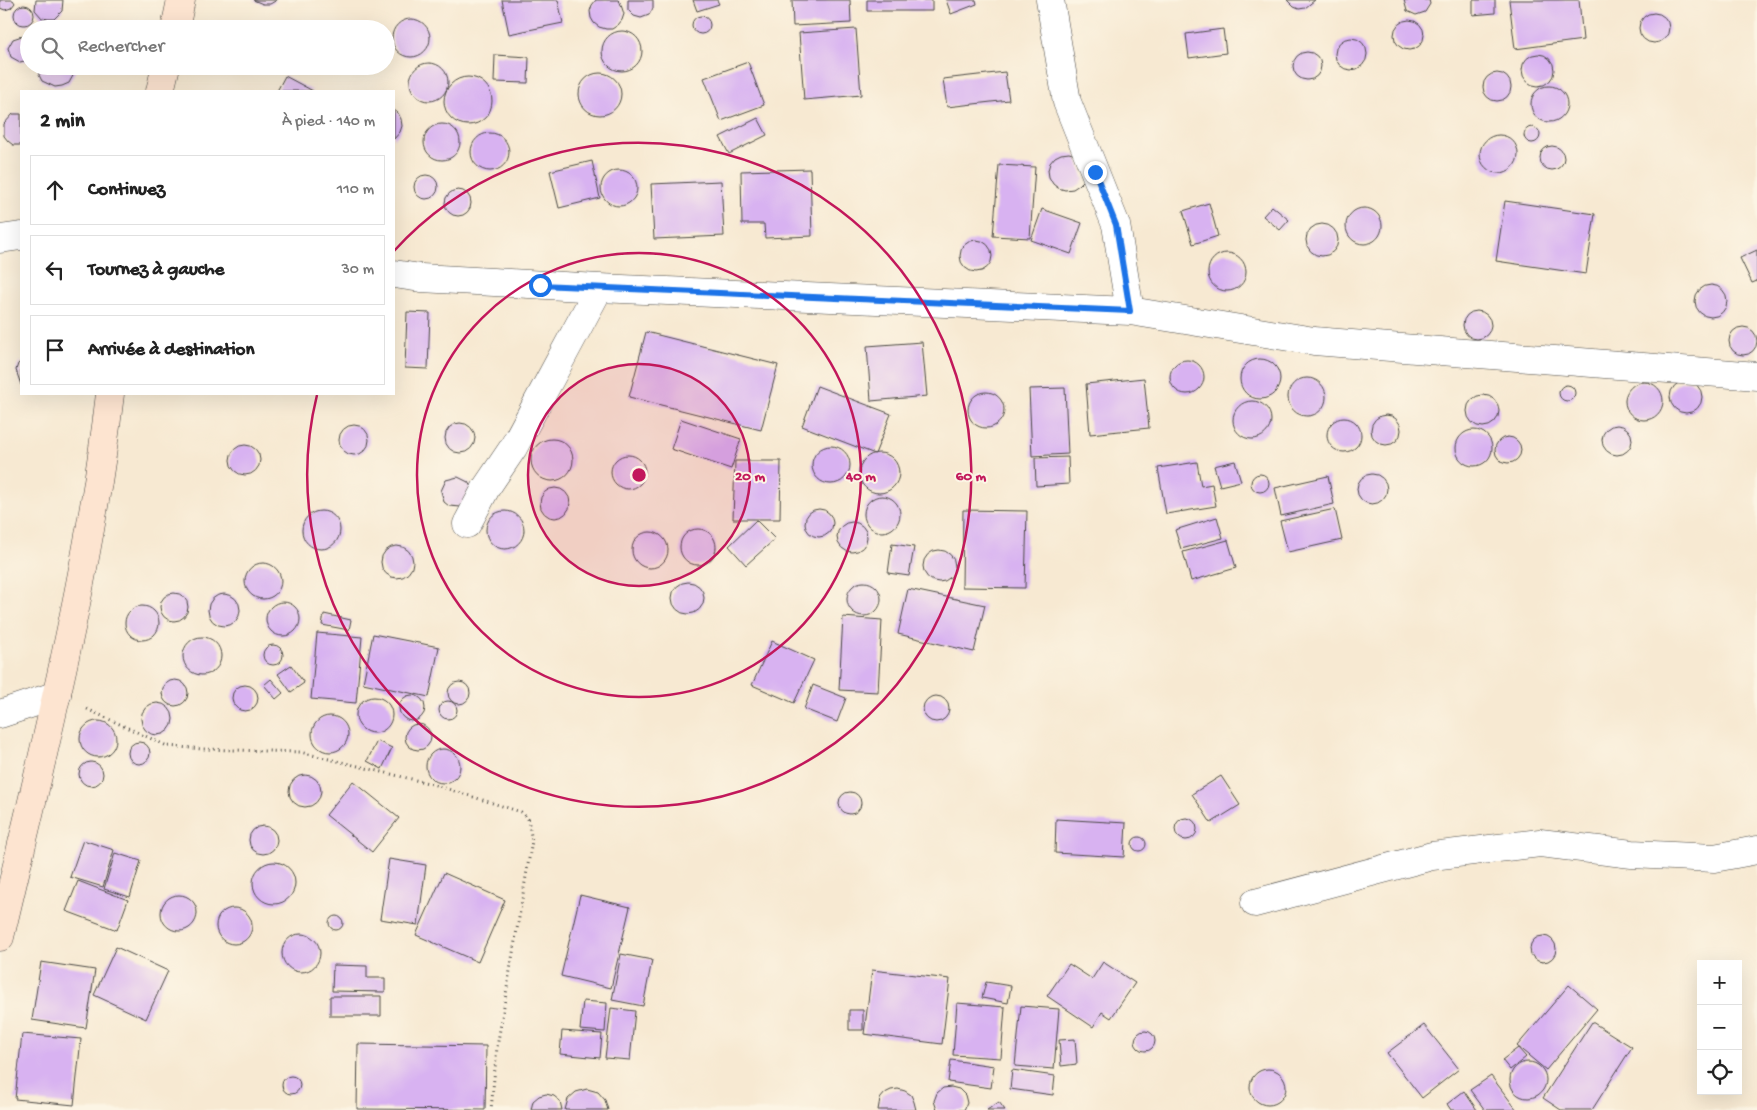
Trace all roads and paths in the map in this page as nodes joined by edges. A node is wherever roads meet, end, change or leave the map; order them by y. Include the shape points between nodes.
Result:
1 (181, 0) edge
2 (1050, 0) edge
3 (177, 20) edge
4 (164, 75) edge
5 (160, 90) edge
6 (20, 236) edge
7 (0, 239) edge
8 (395, 274) edge
9 (599, 288) junction
10 (1130, 311) junction
11 (1757, 376) edge
12 (110, 395) edge
13 (468, 524) dead end
14 (57, 694) junction
15 (0, 714) edge
16 (1757, 850) edge
17 (1255, 903) dead end
18 (0, 937) edge
19 (491, 1110) edge

1 - 3 street
2 - 10 street via 1067,102 1116,225
4 - 5 street
6 - 7 street
8 - 9 street
9 - 10 street
9 - 13 street
10 - 11 street via 1314,341
12 - 14 street via 79,593
14 - 15 street
14 - 18 street
14 - 19 path via 167,746 300,752 432,784 522,812 528,820 532,841 497,1047
16 - 17 street via 1714,858 1632,854 1540,843 1432,856

